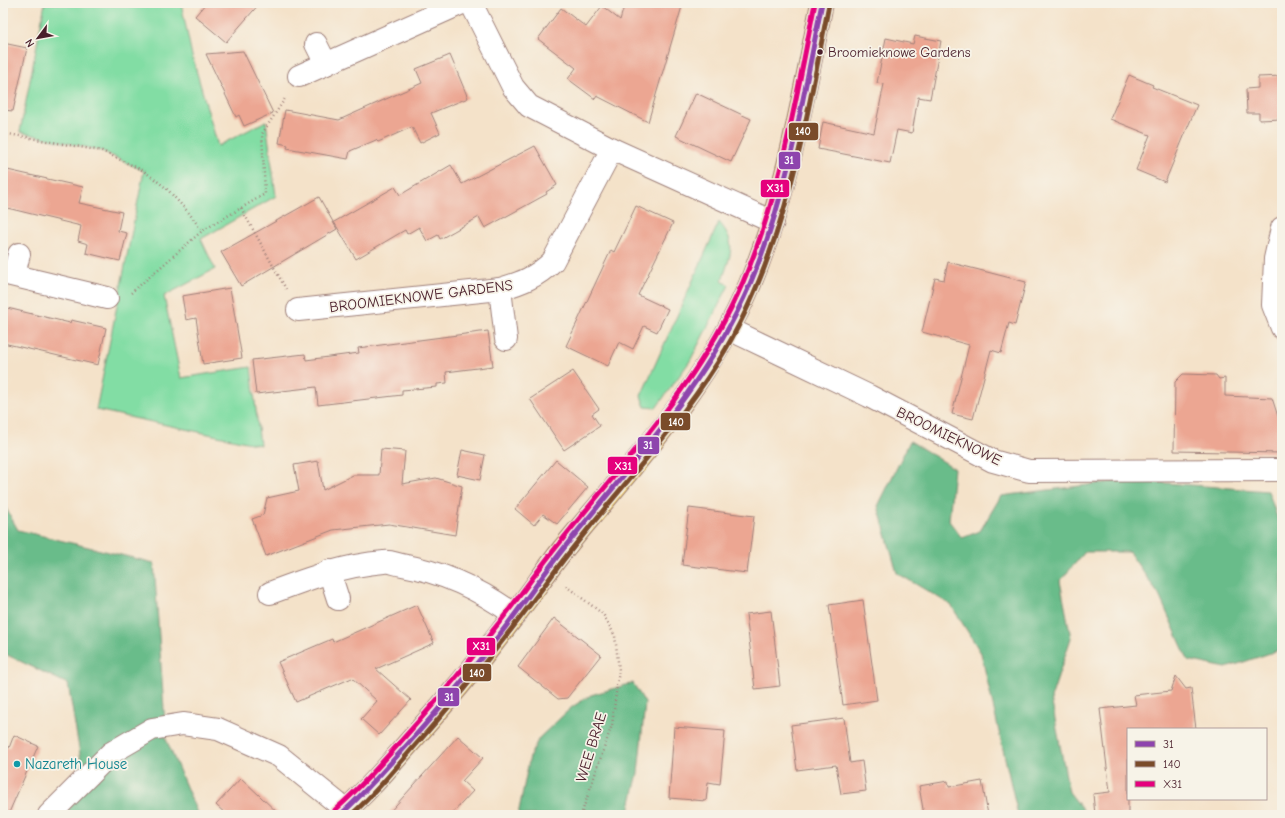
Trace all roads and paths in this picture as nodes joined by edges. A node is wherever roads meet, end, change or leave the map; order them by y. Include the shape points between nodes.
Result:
1 (462, 3) edge
2 (471, 3) edge
3 (822, 3) edge
4 (316, 44) dead end
5 (326, 64) junction
6 (299, 76) joint
7 (3, 133) edge
8 (612, 149) junction
9 (241, 208) junction
10 (773, 222) junction
11 (1282, 228) edge
12 (202, 231) junction
13 (19, 254) dead end
14 (8, 274) edge
15 (500, 290) junction
16 (107, 298) joint
17 (298, 310) joint
18 (1282, 328) edge
19 (729, 329) junction
20 (506, 339) dead end
21 (1282, 470) edge
22 (329, 571) junction
23 (547, 571) junction
24 (270, 593) dead end
25 (338, 599) dead end
26 (515, 615) junction
27 (343, 812) edge
28 (49, 815) edge
29 (581, 815) edge

1 - 5 street
2 - 8 street via 513,88 529,106
3 - 10 main road via 797,126
4 - 5 street
5 - 6 street
6 - 9 path via 262,134 265,194
7 - 12 path via 102,150 144,170 166,188
8 - 10 street
8 - 15 street, BROOMIEKNOWE GARDENS via 553,261 523,283
9 - 12 path
9 - 17 path
10 - 19 main road via 750,284
11 - 18 street via 1276,259 1273,305
12 - 16 path via 119,303
13 - 14 street
14 - 16 street
15 - 17 street, BROOMIEKNOWE GARDENS
15 - 20 street
19 - 21 street, BROOMIEKNOWE via 869,396 993,461 1029,471
19 - 23 main road via 703,372 659,434
22 - 24 street
22 - 25 street
22 - 26 street via 385,562 420,568 495,601
23 - 26 main road
23 - 29 path, WEE BRAE via 603,614 615,636 620,670 612,725
26 - 27 main road via 463,682 385,771
27 - 28 street via 279,756 218,729 183,724 152,728 111,753

